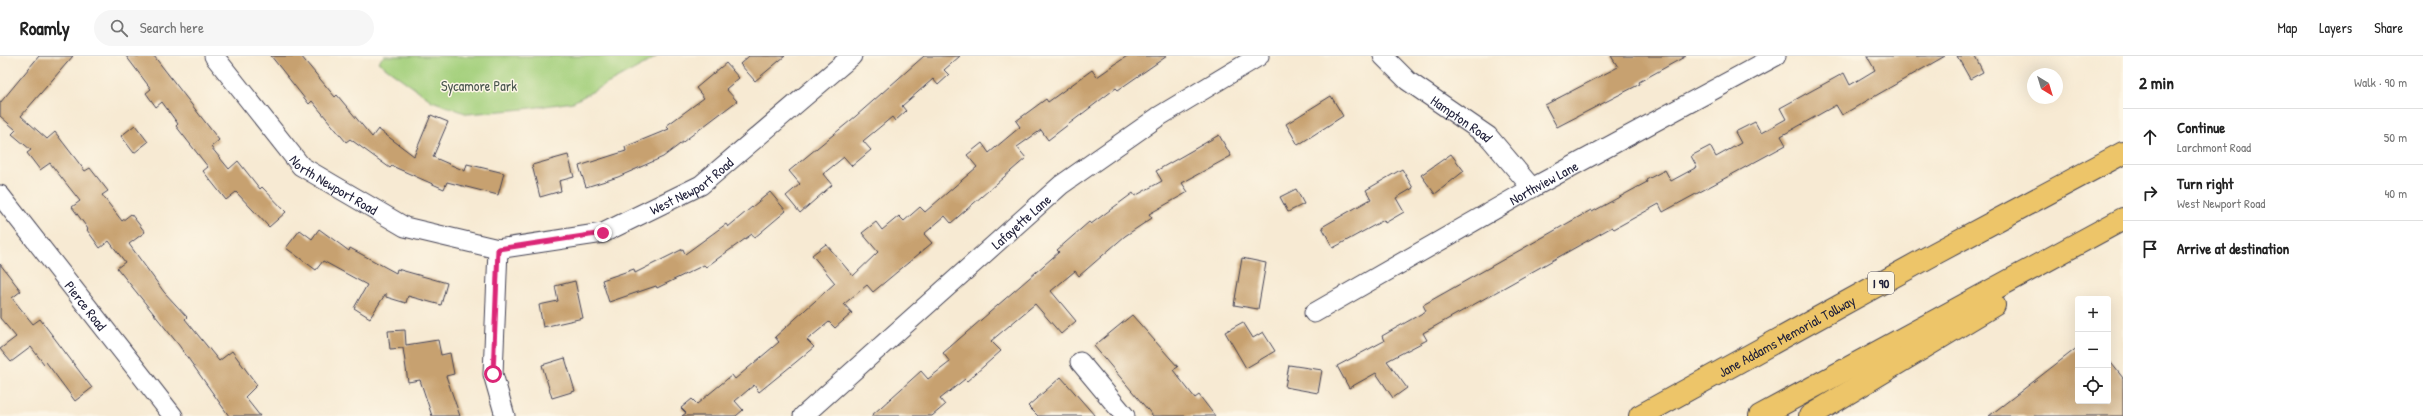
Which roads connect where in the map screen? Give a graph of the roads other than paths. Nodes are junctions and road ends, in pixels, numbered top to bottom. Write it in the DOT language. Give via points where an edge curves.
graph roads {
  1 [pos="214,56"];
  2 [pos="852,56"];
  3 [pos="1259,56"];
  4 [pos="1383,56"];
  5 [pos="1776,56"];
  6 [pos="2123,153"];
  7 [pos="1532,188"];
  8 [pos="0,194"];
  9 [pos="2123,219"];
  10 [pos="2123,223"];
  11 [pos="498,249"];
  12 [pos="1314,313"];
  13 [pos="1080,362"];
  14 [pos="173,416"];
  15 [pos="505,416"];
  16 [pos="803,416"];
  17 [pos="1125,416"];
  18 [pos="1640,416"];
  19 [pos="1760,416"];
  20 [pos="1810,416"];
  1 -- 11 [label="street, North Newport Road" via="300,166 405,227"];
  2 -- 11 [label="street, West Newport Road" via="701,185 603,233"];
  3 -- 16 [label="street, Lafayette Lane" via="1158,117 1061,185"];
  4 -- 7 [label="street, Hampton Road" via="1408,81 1488,136"];
  5 -- 7 [label="street, Northview Lane"];
  6 -- 18 [label="highway, Jane Addams Memorial Tollway / I 90"];
  7 -- 12 [label="street, Northview Lane"];
  8 -- 14 [label="street, Pierce Road"];
  9 -- 19 [label="highway"];
  10 -- 20 [label="highway" via="1980,314"];
  11 -- 15 [label="street" via="493,374"];
  13 -- 17 [label="street"];
}
